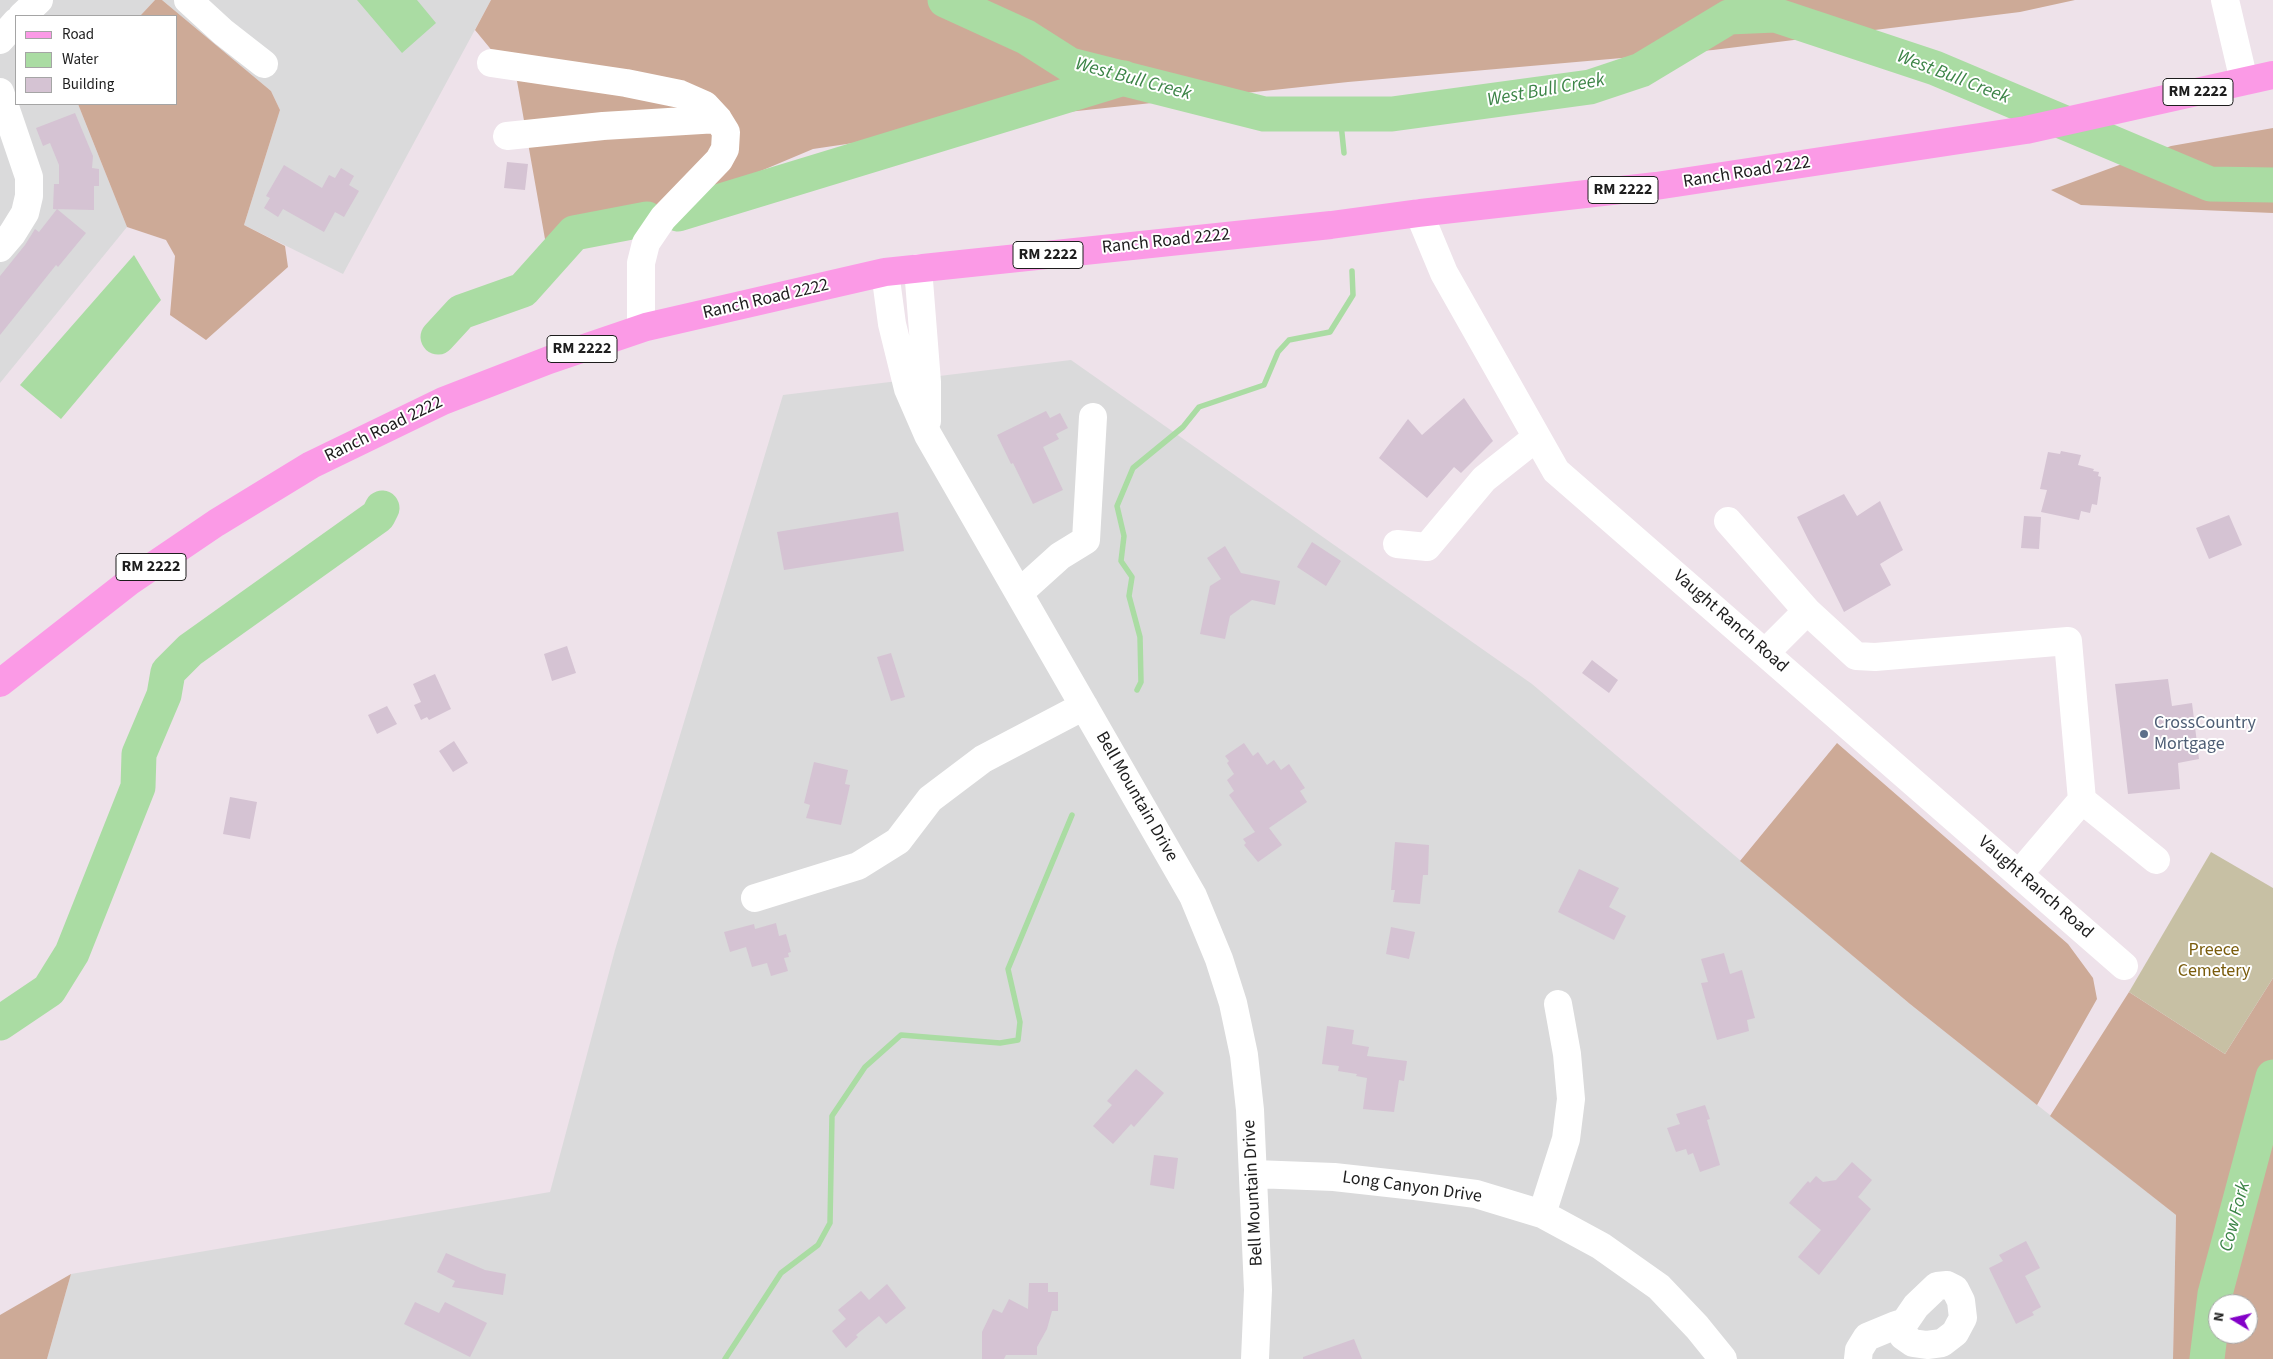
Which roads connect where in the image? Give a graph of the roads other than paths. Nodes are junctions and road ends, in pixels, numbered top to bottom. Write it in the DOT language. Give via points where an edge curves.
graph roads {
  1 [pos="39,0"];
  2 [pos="188,0"];
  3 [pos="2225,0"];
  4 [pos="23,15"];
  5 [pos="15,23"];
  6 [pos="0,40"];
  7 [pos="492,63"];
  8 [pos="264,64"];
  9 [pos="2273,75"];
  10 [pos="2244,81"];
  11 [pos="0,92"];
  12 [pos="718,118"];
  13 [pos="508,136"];
  14 [pos="1419,213"];
  15 [pos="0,248"];
  16 [pos="918,268"];
  17 [pos="885,272"];
  18 [pos="641,328"];
  19 [pos="1094,417"];
  20 [pos="928,435"];
  21 [pos="1537,438"];
  22 [pos="1728,521"];
  23 [pos="1397,544"];
  24 [pos="1018,593"];
  25 [pos="1807,611"];
  26 [pos="1765,653"];
  27 [pos="0,683"];
  28 [pos="1084,706"];
  29 [pos="2082,800"];
  30 [pos="2156,860"];
  31 [pos="2019,874"];
  32 [pos="756,898"];
  33 [pos="2124,966"];
  34 [pos="1558,1004"];
  35 [pos="1254,1174"];
  36 [pos="1542,1214"];
  37 [pos="1896,1325"];
  38 [pos="1255,1359"];
  39 [pos="1723,1359"];
  40 [pos="1858,1359"];
  1 -- 4 [label="street"];
  2 -- 8 [label="street" via="222,32"];
  3 -- 10 [label="street"];
  5 -- 6 [label="street"];
  7 -- 12 [label="street" via="680,94 705,105"];
  9 -- 10 [label="main road, Ranch Road 2222 / RM 2222"];
  10 -- 14 [label="main road, Ranch Road 2222 / RM 2222" via="2026,130 1656,186"];
  11 -- 15 [label="street" via="29,177 29,196 25,213"];
  12 -- 13 [label="street"];
  12 -- 18 [label="street" via="726,132 725,150 663,218 646,243 641,263"];
  14 -- 16 [label="main road, Ranch Road 2222 / RM 2222" via="1330,226"];
  14 -- 21 [label="street, Vaught Ranch Road" via="1444,273"];
  16 -- 17 [label="main road, Ranch Road 2222 / RM 2222"];
  16 -- 20 [label="street"];
  17 -- 18 [label="main road, Ranch Road 2222 / RM 2222"];
  17 -- 20 [label="street, Bell Mountain Drive" via="892,324 908,389"];
  18 -- 27 [label="main road, Ranch Road 2222 / RM 2222" via="443,401 311,465 216,523 129,582"];
  19 -- 24 [label="street" via="1086,540 1060,556"];
  20 -- 24 [label="street, Bell Mountain Drive"];
  21 -- 23 [label="street" via="1484,478 1427,547"];
  21 -- 26 [label="street, Vaught Ranch Road" via="1556,471"];
  22 -- 25 [label="street"];
  24 -- 28 [label="street, Bell Mountain Drive"];
  25 -- 26 [label="street"];
  25 -- 29 [label="street" via="1856,656 2068,641"];
  26 -- 31 [label="street, Vaught Ranch Road"];
  28 -- 32 [label="street" via="983,759 930,799 898,841 858,866"];
  28 -- 35 [label="street, Bell Mountain Drive" via="1193,896 1218,960 1233,1003 1244,1055"];
  29 -- 30 [label="street"];
  29 -- 31 [label="street"];
  31 -- 33 [label="street, Vaught Ranch Road"];
  34 -- 36 [label="street" via="1571,1099 1566,1138"];
  35 -- 36 [label="street, Long Canyon Drive" via="1334,1177 1476,1194"];
  35 -- 38 [label="street, Bell Mountain Drive" via="1258,1290"];
  36 -- 39 [label="street, Long Canyon Drive" via="1601,1246 1659,1287"];
  37 -- 40 [label="street" via="1867,1337"];
}
